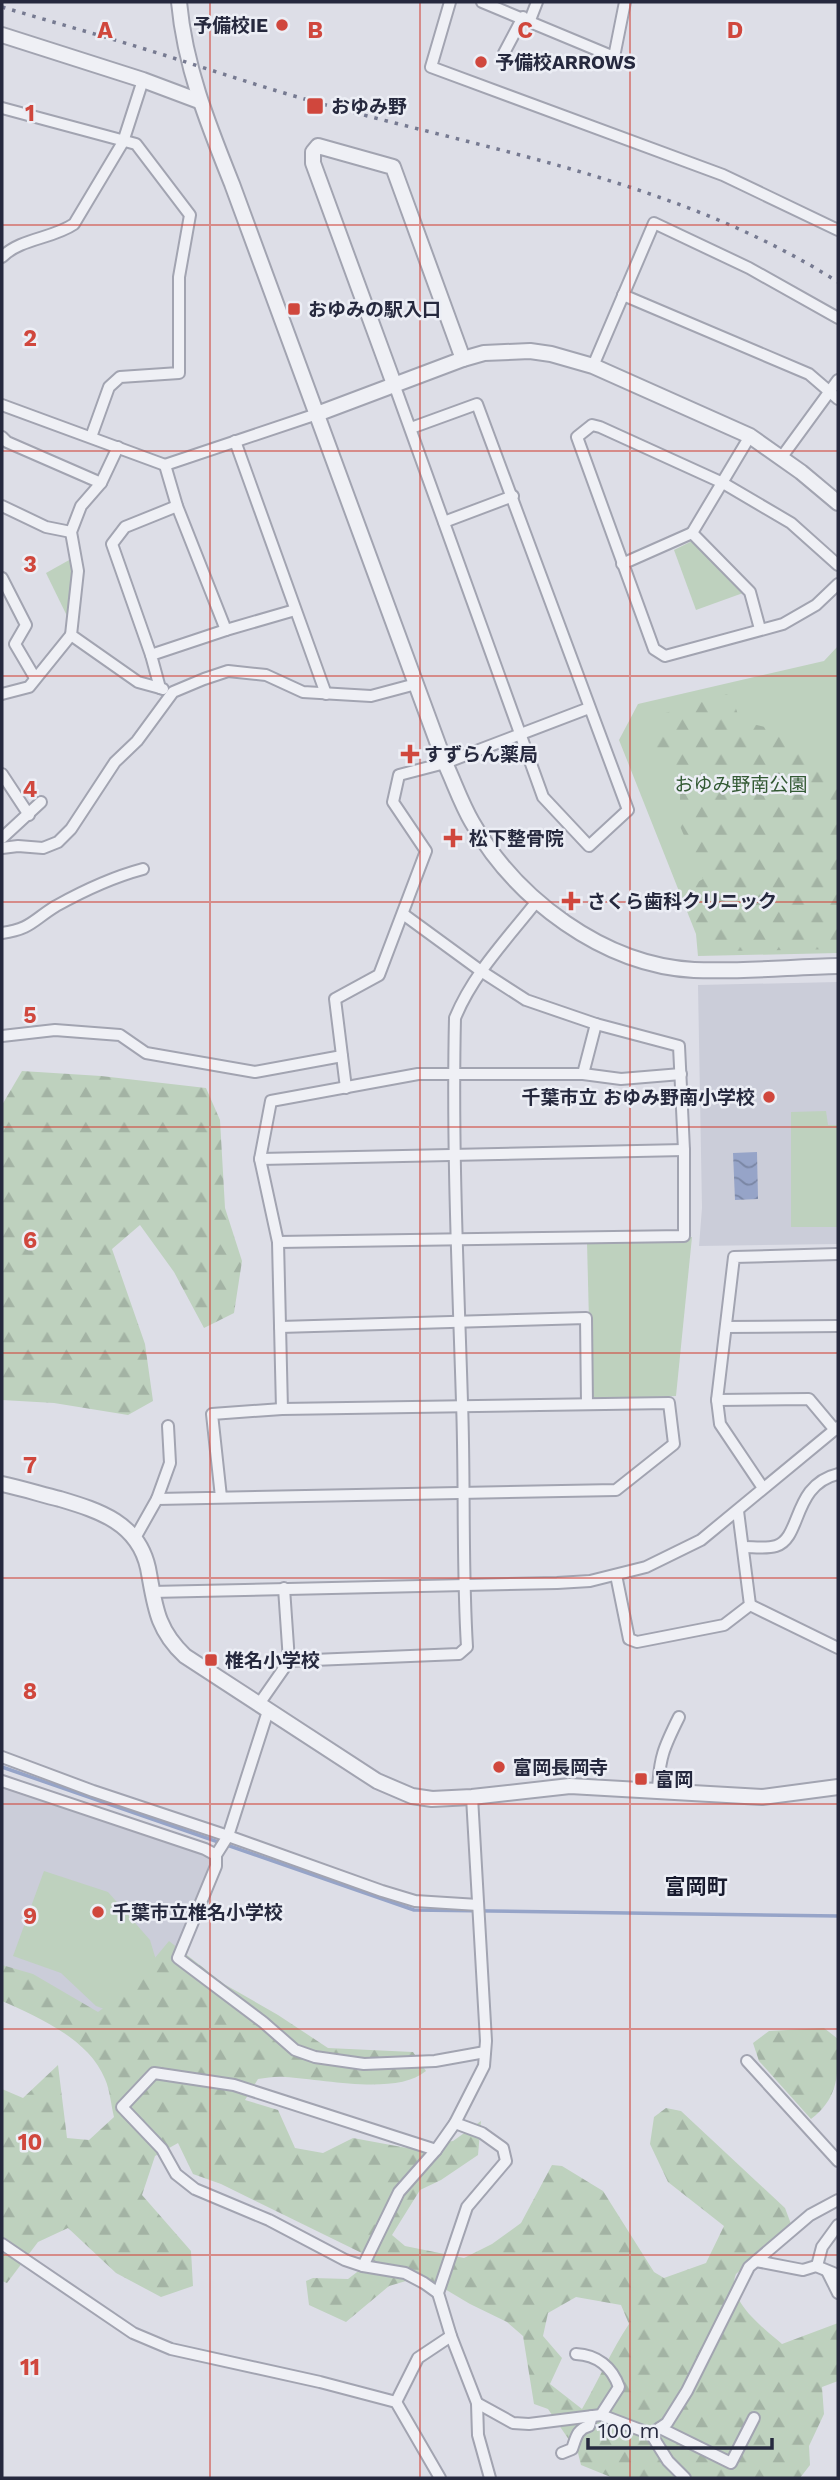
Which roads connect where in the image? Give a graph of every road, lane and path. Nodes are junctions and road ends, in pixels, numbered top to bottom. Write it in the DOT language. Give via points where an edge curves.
graph roads {
  1 [pos="179,2"];
  2 [pos="450,2"];
  3 [pos="482,2"];
  4 [pos="537,2"];
  5 [pos="625,2"];
  6 [pos="526,19"];
  7 [pos="2,35"];
  8 [pos="505,53"];
  9 [pos="143,80"];
  10 [pos="199,101"];
  11 [pos="2,108"];
  12 [pos="123,142"];
  13 [pos="838,230"];
  14 [pos="2,257"];
  15 [pos="623,295"];
  16 [pos="838,318"];
  17 [pos="463,359"];
  18 [pos="593,366"];
  19 [pos="838,380"];
  20 [pos="394,384"];
  21 [pos="834,395"];
  22 [pos="2,405"];
  23 [pos="317,414"];
  24 [pos="411,428"];
  25 [pos="750,436"];
  26 [pos="2,437"];
  27 [pos="91,437"];
  28 [pos="236,441"];
  29 [pos="118,447"];
  30 [pos="781,458"];
  31 [pos="165,465"];
  32 [pos="101,483"];
  33 [pos="723,483"];
  34 [pos="513,496"];
  35 [pos="838,503"];
  36 [pos="2,506"];
  37 [pos="177,506"];
  38 [pos="444,522"];
  39 [pos="71,532"];
  40 [pos="692,533"];
  41 [pos="622,564"];
  42 [pos="838,565"];
  43 [pos="2,578"];
  44 [pos="838,584"];
  45 [pos="295,610"];
  46 [pos="760,629"];
  47 [pos="226,630"];
  48 [pos="71,635"];
  49 [pos="151,655"];
  50 [pos="35,678"];
  51 [pos="416,684"];
  52 [pos="160,688"];
  53 [pos="173,692"];
  54 [pos="2,694"];
  55 [pos="326,694"];
  56 [pos="589,708"];
  57 [pos="521,734"];
  58 [pos="445,763"];
  59 [pos="2,774"];
  60 [pos="41,802"];
  61 [pos="29,815"];
  62 [pos="2,838"];
  63 [pos="2,848"];
  64 [pos="143,869"];
  65 [pos="537,901"];
  66 [pos="402,914"];
  67 [pos="2,933"];
  68 [pos="838,967"];
  69 [pos="481,971"];
  70 [pos="596,1024"];
  71 [pos="2,1036"];
  72 [pos="342,1056"];
  73 [pos="453,1074"];
  74 [pos="583,1074"];
  75 [pos="681,1074"];
  76 [pos="346,1088"];
  77 [pos="684,1150"];
  78 [pos="455,1155"];
  79 [pos="260,1159"];
  80 [pos="456,1240"];
  81 [pos="278,1242"];
  82 [pos="838,1254"];
  83 [pos="460,1322"];
  84 [pos="838,1325"];
  85 [pos="280,1326"];
  86 [pos="726,1326"];
  87 [pos="717,1400"];
  88 [pos="587,1404"];
  89 [pos="462,1405"];
  90 [pos="282,1409"];
  91 [pos="168,1426"];
  92 [pos="837,1429"];
  93 [pos="838,1474"];
  94 [pos="2,1484"];
  95 [pos="763,1488"];
  96 [pos="464,1492"];
  97 [pos="221,1497"];
  98 [pos="157,1499"];
  99 [pos="738,1511"];
  100 [pos="135,1538"];
  101 [pos="743,1547"];
  102 [pos="616,1575"];
  103 [pos="463,1585"];
  104 [pos="284,1588"];
  105 [pos="151,1592"];
  106 [pos="750,1605"];
  107 [pos="838,1648"];
  108 [pos="289,1661"];
  109 [pos="263,1708"];
  110 [pos="679,1717"];
  111 [pos="2,1757"];
  112 [pos="2,1781"];
  113 [pos="838,1787"];
  114 [pos="658,1792"];
  115 [pos="472,1797"];
  116 [pos="228,1836"];
  117 [pos="216,1856"];
  118 [pos="478,1905"];
  119 [pos="485,2052"];
  120 [pos="747,2061"];
  121 [pos="455,2123"];
  122 [pos="436,2150"];
  123 [pos="838,2161"];
  124 [pos="838,2200"];
  125 [pos="838,2224"];
  126 [pos="2,2244"];
  127 [pos="756,2262"];
  128 [pos="363,2266"];
  129 [pos="827,2271"];
  130 [pos="438,2293"];
  131 [pos="838,2293"];
  132 [pos="452,2336"];
  133 [pos="576,2354"];
  134 [pos="396,2402"];
  135 [pos="477,2403"];
  136 [pos="596,2415"];
  137 [pos="754,2418"];
  138 [pos="656,2431"];
  139 [pos="562,2453"];
  140 [pos="440,2478"];
  141 [pos="490,2478"];
  142 [pos="685,2478"];
  1 -- 10 [label="street"];
  2 -- 13 [label="street" via="431,66 723,174"];
  3 -- 6 [label="street"];
  4 -- 6 [label="street"];
  5 -- 6 [label="street" via="614,57"];
  6 -- 8 [label="street"];
  7 -- 9 [label="street"];
  9 -- 10 [label="street"];
  9 -- 12 [label="street"];
  10 -- 23 [label="street"];
  11 -- 12 [label="street"];
  12 -- 14 [label="street" via="74,224 10,248"];
  12 -- 27 [label="street" via="136,144 190,215 179,277 179,373 120,377 109,387"];
  15 -- 16 [label="street" via="654,223 749,268"];
  15 -- 18 [label="street"];
  15 -- 21 [label="street" via="809,374"];
  17 -- 18 [label="street" via="530,351"];
  17 -- 20 [label="street"];
  17 -- 20 [label="street" via="393,167 318,146 313,163"];
  18 -- 25 [label="street"];
  19 -- 21 [label="street"];
  20 -- 23 [label="street"];
  20 -- 24 [label="street"];
  21 -- 30 [label="street"];
  22 -- 27 [label="street"];
  23 -- 28 [label="street"];
  23 -- 51 [label="street"];
  24 -- 34 [label="street" via="477,404"];
  24 -- 38 [label="street"];
  25 -- 30 [label="street"];
  25 -- 33 [label="street"];
  26 -- 32 [label="street"];
  27 -- 29 [label="street"];
  28 -- 31 [label="street"];
  28 -- 45 [label="street"];
  29 -- 31 [label="street"];
  29 -- 32 [label="street"];
  30 -- 35 [label="street"];
  31 -- 37 [label="street"];
  32 -- 39 [label="street" via="81,506"];
  33 -- 40 [label="street"];
  33 -- 41 [label="street" via="600,427 592,425 577,437"];
  33 -- 42 [label="street" via="791,523"];
  34 -- 38 [label="street"];
  34 -- 56 [label="street"];
  36 -- 39 [label="street" via="46,527"];
  37 -- 47 [label="street"];
  37 -- 49 [label="street" via="125,527 112,544"];
  38 -- 57 [label="street"];
  39 -- 48 [label="street" via="78,571"];
  40 -- 41 [label="street"];
  40 -- 46 [label="street" via="750,592"];
  41 -- 46 [label="street" via="654,649 665,656"];
  43 -- 50 [label="street" via="26,625 15,644"];
  44 -- 46 [label="street" via="800,615"];
  45 -- 47 [label="street"];
  45 -- 55 [label="street"];
  47 -- 49 [label="street"];
  48 -- 50 [label="street"];
  48 -- 52 [label="street" via="138,682"];
  49 -- 52 [label="street"];
  50 -- 54 [label="street" via="29,687"];
  51 -- 55 [label="street" via="371,696"];
  51 -- 58 [label="street"];
  52 -- 53 [label="street"];
  53 -- 55 [label="street" via="228,671 266,675 303,692"];
  53 -- 63 [label="street" via="137,741 114,762 71,830 58,842 43,848"];
  56 -- 57 [label="street"];
  56 -- 57 [label="street" via="628,810 589,846 543,797"];
  57 -- 58 [label="street"];
  58 -- 65 [label="street" via="472,822"];
  58 -- 66 [label="street" via="399,775 393,803 425,851"];
  59 -- 61 [label="street"];
  60 -- 61 [label="street"];
  61 -- 62 [label="street"];
  64 -- 67 [label="street" via="117,876 55,907 29,926"];
  65 -- 68 [label="street" via="577,930 625,954 665,966 694,970"];
  65 -- 69 [label="street"];
  66 -- 69 [label="street"];
  66 -- 72 [label="street" via="379,975 335,999"];
  69 -- 70 [label="street" via="526,1000"];
  69 -- 73 [label="street" via="455,1018"];
  70 -- 74 [label="street"];
  70 -- 75 [label="street" via="679,1046"];
  71 -- 72 [label="street" via="55,1030 120,1035 146,1053 255,1072"];
  72 -- 76 [label="street"];
  73 -- 74 [label="street"];
  73 -- 76 [label="street" via="418,1074"];
  73 -- 78 [label="street"];
  74 -- 75 [label="street" via="621,1079"];
  75 -- 77 [label="street"];
  76 -- 79 [label="street" via="271,1101"];
  77 -- 78 [label="street"];
  77 -- 80 [label="street" via="684,1236"];
  78 -- 79 [label="street"];
  78 -- 80 [label="street"];
  79 -- 81 [label="street"];
  80 -- 81 [label="street"];
  80 -- 83 [label="street"];
  81 -- 85 [label="street"];
  82 -- 86 [label="street" via="734,1257"];
  83 -- 85 [label="street"];
  83 -- 88 [label="street" via="586,1318"];
  83 -- 89 [label="street"];
  84 -- 86 [label="street"];
  85 -- 90 [label="street"];
  86 -- 87 [label="street"];
  87 -- 92 [label="street" via="808,1399"];
  87 -- 95 [label="street" via="720,1424"];
  88 -- 89 [label="street"];
  88 -- 96 [label="street" via="668,1403 674,1444 616,1490"];
  89 -- 90 [label="street"];
  89 -- 96 [label="street"];
  90 -- 97 [label="street" via="212,1414"];
  91 -- 98 [label="street" via="170,1463"];
  92 -- 95 [label="street"];
  93 -- 101 [label="street" via="814,1486 803,1500 787,1540"];
  94 -- 100 [label="street" via="96,1510"];
  95 -- 99 [label="street"];
  96 -- 97 [label="street"];
  96 -- 103 [label="street"];
  97 -- 98 [label="street"];
  98 -- 100 [label="street"];
  99 -- 101 [label="street"];
  99 -- 102 [label="street" via="671,1556"];
  100 -- 105 [label="street" via="144,1554"];
  101 -- 106 [label="street"];
  102 -- 103 [label="street" via="590,1581"];
  102 -- 106 [label="street" via="629,1639 637,1643 724,1625"];
  103 -- 104 [label="street"];
  103 -- 108 [label="street" via="467,1647 459,1654"];
  104 -- 105 [label="street"];
  104 -- 108 [label="street"];
  105 -- 109 [label="street" via="173,1645"];
  106 -- 107 [label="street"];
  108 -- 109 [label="street"];
  109 -- 115 [label="street" via="395,1790 432,1799"];
  109 -- 116 [label="street"];
  110 -- 114 [label="street" via="663,1748"];
  111 -- 116 [label="street"];
  112 -- 117 [label="street"];
  113 -- 114 [label="street" via="762,1797"];
  114 -- 115 [label="street" via="570,1786"];
  115 -- 118 [label="street"];
  116 -- 117 [label="street"];
  116 -- 118 [label="street" via="415,1901"];
  117 -- 119 [label="street" via="178,1958 295,2050 364,2064 435,2061"];
  118 -- 119 [label="street"];
  119 -- 121 [label="street" via="484,2066"];
  120 -- 123 [label="street"];
  121 -- 122 [label="street"];
  121 -- 130 [label="street" via="482,2133 503,2148 506,2161 467,2207"];
  122 -- 128 [label="street" via="400,2192"];
  122 -- 128 [label="street" via="234,2085 153,2073 122,2107 162,2149 176,2174 195,2189"];
  124 -- 127 [label="street" via="810,2215"];
  125 -- 129 [label="street" via="822,2246"];
  126 -- 134 [label="street" via="133,2333 171,2349"];
  127 -- 129 [label="street"];
  127 -- 138 [label="street" via="736,2290 687,2391 667,2423"];
  128 -- 130 [label="street" via="405,2273"];
  129 -- 131 [label="street"];
  130 -- 132 [label="street"];
  132 -- 134 [label="street" via="418,2358"];
  132 -- 135 [label="street"];
  133 -- 136 [label="street" via="589,2354 607,2365 619,2386"];
  134 -- 140 [label="street"];
  135 -- 136 [label="street" via="513,2423"];
  135 -- 141 [label="street" via="478,2435"];
  136 -- 138 [label="street"];
  136 -- 139 [label="street" via="578,2433 572,2449"];
  137 -- 138 [label="street" via="731,2463"];
  138 -- 142 [label="street" via="668,2461"];
}
